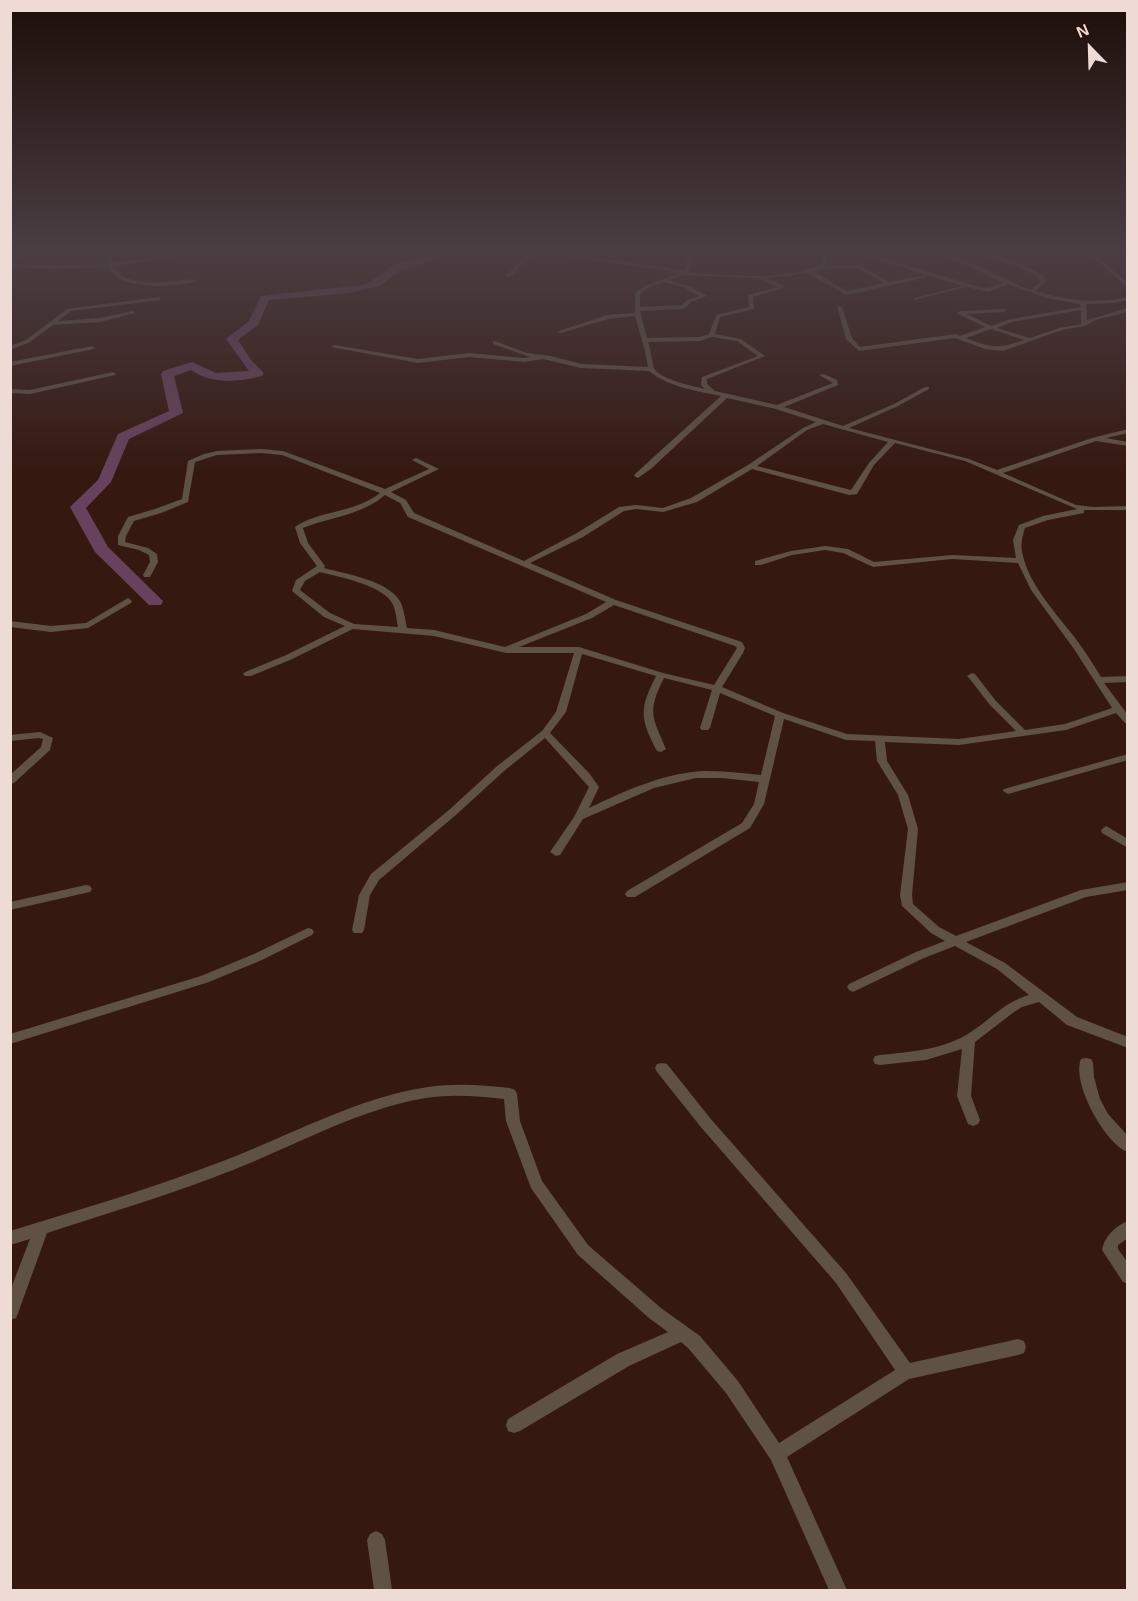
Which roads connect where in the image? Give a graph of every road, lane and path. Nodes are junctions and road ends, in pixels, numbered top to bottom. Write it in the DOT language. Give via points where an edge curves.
graph roads {
  1 [pos="48,326"];
  2 [pos="579,326"];
  3 [pos="641,326"];
  4 [pos="715,326"];
  5 [pos="845,326"];
  6 [pos="986,326"];
  7 [pos="994,326"];
  8 [pos="1076,326"];
  9 [pos="989,327"];
  10 [pos="559,332"];
  11 [pos="712,335"];
  12 [pos="962,337"];
  13 [pos="644,340"];
  14 [pos="1031,340"];
  15 [pos="28,341"];
  16 [pos="495,343"];
  17 [pos="334,347"];
  18 [pos="10,348"];
  19 [pos="92,348"];
  20 [pos="544,357"];
  21 [pos="31,360"];
  22 [pos="10,364"];
  23 [pos="651,369"];
  24 [pos="113,374"];
  25 [pos="822,375"];
  26 [pos="927,388"];
  27 [pos="10,391"];
  28 [pos="715,393"];
  29 [pos="726,395"];
  30 [pos="778,407"];
  31 [pos="823,421"];
  32 [pos="843,428"];
  33 [pos="1128,431"];
  34 [pos="1094,439"];
  35 [pos="893,441"];
  36 [pos="1128,444"];
  37 [pos="416,460"];
  38 [pos="751,467"];
  39 [pos="999,472"];
  40 [pos="638,476"];
  41 [pos="385,492"];
  42 [pos="1124,508"];
  43 [pos="1094,510"];
  44 [pos="1128,514"];
  45 [pos="1021,561"];
  46 [pos="525,563"];
  47 [pos="758,563"];
  48 [pos="319,569"];
  49 [pos="147,575"];
  50 [pos="128,601"];
  51 [pos="613,602"];
  52 [pos="10,624"];
  53 [pos="352,626"];
  54 [pos="403,630"];
  55 [pos="506,650"];
  56 [pos="579,650"];
  57 [pos="249,674"];
  58 [pos="661,675"];
  59 [pos="972,676"];
  60 [pos="1128,679"];
  61 [pos="1098,680"];
  62 [pos="717,688"];
  63 [pos="1117,710"];
  64 [pos="780,715"];
  65 [pos="1128,721"];
  66 [pos="705,728"];
  67 [pos="545,733"];
  68 [pos="1023,733"];
  69 [pos="10,738"];
  70 [pos="880,740"];
  71 [pos="661,749"];
  72 [pos="1128,757"];
  73 [pos="765,779"];
  74 [pos="10,781"];
  75 [pos="1008,791"];
  76 [pos="579,816"];
  77 [pos="1106,830"];
  78 [pos="1128,844"];
  79 [pos="556,852"];
  80 [pos="1128,886"];
  81 [pos="86,889"];
  82 [pos="631,894"];
  83 [pos="10,906"];
  84 [pos="358,930"];
  85 [pos="308,932"];
  86 [pos="960,942"];
  87 [pos="853,987"];
  88 [pos="1040,998"];
  89 [pos="10,1038"];
  90 [pos="969,1040"];
  91 [pos="1128,1043"];
  92 [pos="880,1060"];
  93 [pos="1086,1063"];
  94 [pos="662,1068"];
  95 [pos="973,1120"];
  96 [pos="1128,1146"];
  97 [pos="41,1228"];
  98 [pos="1128,1228"];
  99 [pos="10,1238"];
  100 [pos="1128,1277"];
  101 [pos="10,1313"];
  102 [pos="682,1334"];
  103 [pos="1018,1347"];
  104 [pos="906,1372"];
  105 [pos="514,1425"];
  106 [pos="777,1454"];
  107 [pos="376,1540"];
  108 [pos="383,1590"];
  109 [pos="838,1590"];
  1 -- 15 [label="street"];
  2 -- 10 [label="street"];
  3 -- 13 [label="street"];
  4 -- 11 [label="street"];
  5 -- 12 [label="street" via="849,339 859,349"];
  6 -- 9 [label="street"];
  7 -- 9 [label="street"];
  8 -- 14 [label="street"];
  9 -- 12 [label="street"];
  9 -- 14 [label="street"];
  11 -- 13 [label="street" via="700,339"];
  11 -- 28 [label="street" via="739,340 762,356 704,378 704,385"];
  12 -- 14 [label="street" via="994,350 1013,348"];
  13 -- 23 [label="street" via="650,350"];
  15 -- 18 [label="street"];
  15 -- 21 [label="street" via="26,351"];
  16 -- 20 [label="street" via="510,351"];
  17 -- 20 [label="street" via="418,362 469,355 524,360"];
  19 -- 21 [label="street"];
  20 -- 23 [label="street" via="591,367"];
  21 -- 22 [label="street"];
  23 -- 28 [label="street" via="659,376"];
  24 -- 27 [label="street" via="30,392"];
  25 -- 30 [label="street" via="836,384"];
  26 -- 32 [label="street"];
  28 -- 29 [label="street"];
  29 -- 30 [label="street"];
  29 -- 40 [label="street"];
  30 -- 31 [label="street"];
  31 -- 32 [label="street"];
  31 -- 38 [label="street"];
  32 -- 35 [label="street"];
  33 -- 34 [label="street"];
  34 -- 36 [label="street"];
  34 -- 39 [label="street"];
  35 -- 38 [label="street" via="871,464 854,492 849,493"];
  35 -- 39 [label="street"];
  37 -- 41 [label="street" via="435,470"];
  38 -- 46 [label="street" via="681,505 657,511 622,509"];
  39 -- 43 [label="street" via="1064,504"];
  41 -- 46 [label="street" via="403,502 411,515"];
  41 -- 48 [label="street" via="358,508 299,527 304,543 321,566"];
  41 -- 49 [label="street" via="283,453 250,451 199,457 190,465 185,500 130,519 122,536 124,545 146,548 153,554 154,562"];
  42 -- 43 [label="street"];
  42 -- 44 [label="street"];
  43 -- 45 [label="street" via="1046,518 1022,527 1017,539"];
  45 -- 47 [label="street" via="952,557 873,565 845,551 825,548"];
  45 -- 61 [label="street" via="1036,594"];
  46 -- 51 [label="street"];
  48 -- 53 [label="street" via="299,580 296,591 327,615"];
  48 -- 54 [label="street" via="386,592 396,600"];
  50 -- 52 [label="street" via="88,626 51,629"];
  51 -- 55 [label="street"];
  51 -- 62 [label="street" via="739,644 739,653"];
  53 -- 54 [label="street"];
  53 -- 57 [label="street"];
  54 -- 55 [label="street"];
  55 -- 56 [label="street"];
  56 -- 58 [label="street"];
  56 -- 67 [label="street" via="561,712"];
  58 -- 62 [label="street"];
  58 -- 71 [label="street" via="646,707"];
  59 -- 68 [label="street"];
  60 -- 61 [label="street"];
  61 -- 63 [label="street"];
  62 -- 64 [label="street"];
  62 -- 66 [label="street"];
  63 -- 65 [label="street"];
  63 -- 68 [label="street" via="1066,727"];
  64 -- 70 [label="street" via="835,734"];
  64 -- 73 [label="street"];
  67 -- 76 [label="street" via="594,787"];
  67 -- 84 [label="street" via="375,877 362,897"];
  68 -- 70 [label="street" via="959,741"];
  69 -- 74 [label="street" via="48,738 46,748"];
  70 -- 86 [label="street" via="879,753 903,795 913,829 908,906 935,930"];
  72 -- 75 [label="street"];
  73 -- 76 [label="street" via="711,775 679,778"];
  73 -- 82 [label="street" via="759,804 746,825"];
  76 -- 79 [label="street"];
  77 -- 78 [label="street"];
  80 -- 86 [label="street" via="1060,901"];
  81 -- 83 [label="street"];
  85 -- 89 [label="street" via="205,979"];
  86 -- 87 [label="street"];
  86 -- 88 [label="street" via="1001,966"];
  88 -- 90 [label="street" via="1006,1008"];
  88 -- 91 [label="street" via="1072,1021"];
  90 -- 92 [label="street" via="938,1051"];
  90 -- 95 [label="street" via="964,1096"];
  93 -- 96 [label="street" via="1093,1103"];
  94 -- 104 [label="street" via="693,1110 840,1276"];
  97 -- 99 [label="street"];
  97 -- 101 [label="street"];
  97 -- 102 [label="street" via="132,1201 374,1107 417,1095 454,1091 477,1089 510,1094 513,1121 536,1184 570,1233 583,1250"];
  98 -- 100 [label="street" via="1111,1242 1110,1250"];
  102 -- 105 [label="street" via="623,1360"];
  102 -- 106 [label="street" via="694,1342 732,1387"];
  103 -- 104 [label="street"];
  104 -- 106 [label="street"];
  106 -- 109 [label="street"];
  107 -- 108 [label="street"];
}
